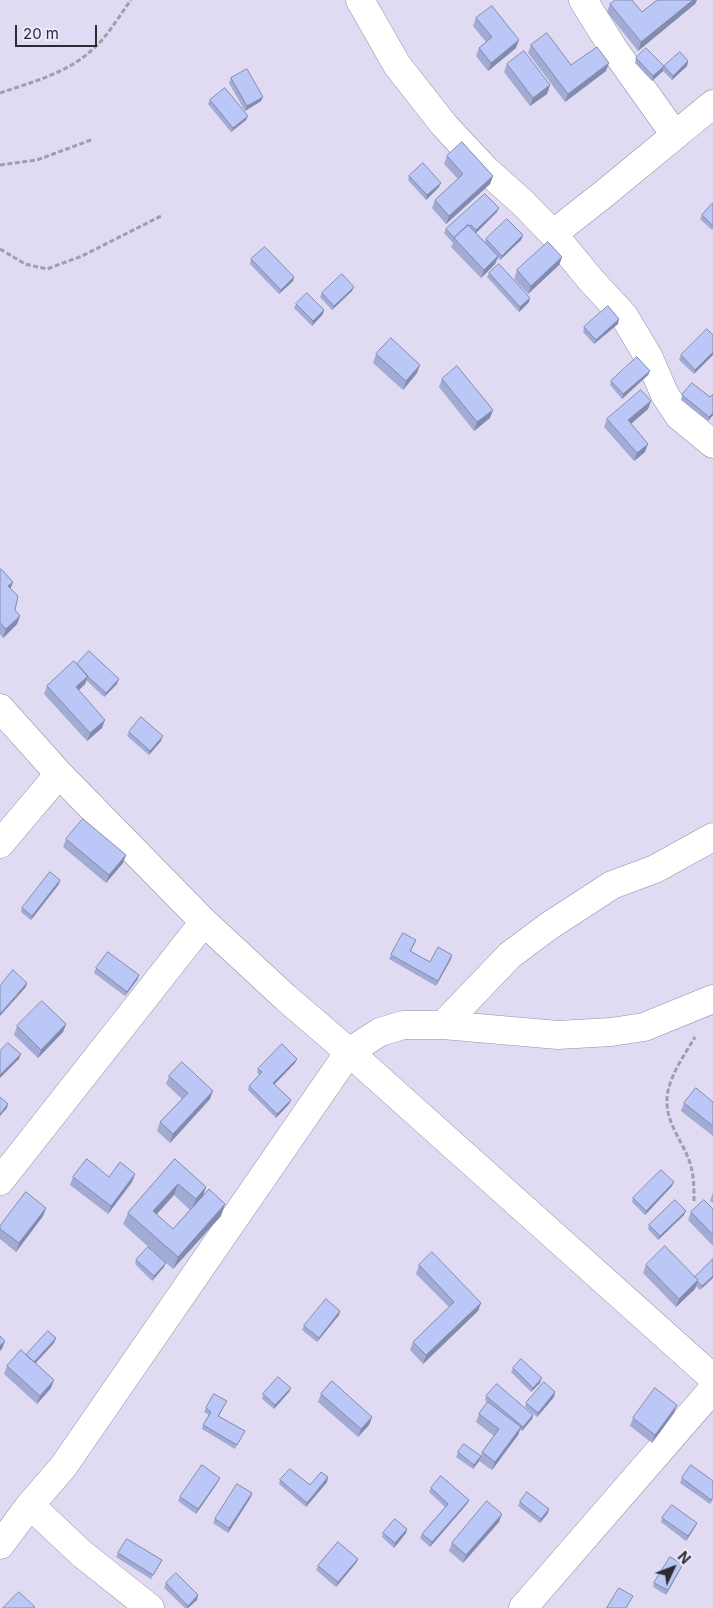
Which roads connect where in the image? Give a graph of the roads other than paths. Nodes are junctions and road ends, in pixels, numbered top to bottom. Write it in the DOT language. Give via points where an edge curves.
graph roads {
  1 [pos="360,0"];
  2 [pos="583,0"];
  3 [pos="713,104"];
  4 [pos="675,135"];
  5 [pos="553,234"];
  6 [pos="713,444"];
  7 [pos="0,708"];
  8 [pos="59,774"];
  9 [pos="713,837"];
  10 [pos="0,844"];
  11 [pos="204,922"];
  12 [pos="713,999"];
  13 [pos="443,1025"];
  14 [pos="350,1052"];
  15 [pos="0,1181"];
  16 [pos="713,1378"];
  17 [pos="713,1389"];
  18 [pos="30,1506"];
  19 [pos="0,1545"];
  20 [pos="150,1608"];
  21 [pos="523,1608"];
  1 -- 5 [label="street" via="397,65 444,125"];
  2 -- 4 [label="street"];
  3 -- 4 [label="street"];
  4 -- 5 [label="street"];
  5 -- 6 [label="street" via="624,316 649,358 665,396 679,416"];
  7 -- 8 [label="street"];
  8 -- 10 [label="street"];
  8 -- 11 [label="street"];
  9 -- 13 [label="street" via="655,869 612,885 549,926 510,955"];
  11 -- 14 [label="street"];
  11 -- 15 [label="street"];
  12 -- 13 [label="street" via="644,1027 611,1032 558,1035"];
  13 -- 14 [label="street" via="403,1025 380,1032"];
  14 -- 16 [label="street"];
  14 -- 18 [label="street" via="63,1467"];
  17 -- 21 [label="street"];
  18 -- 19 [label="street"];
  18 -- 20 [label="street" via="81,1553"];
}
